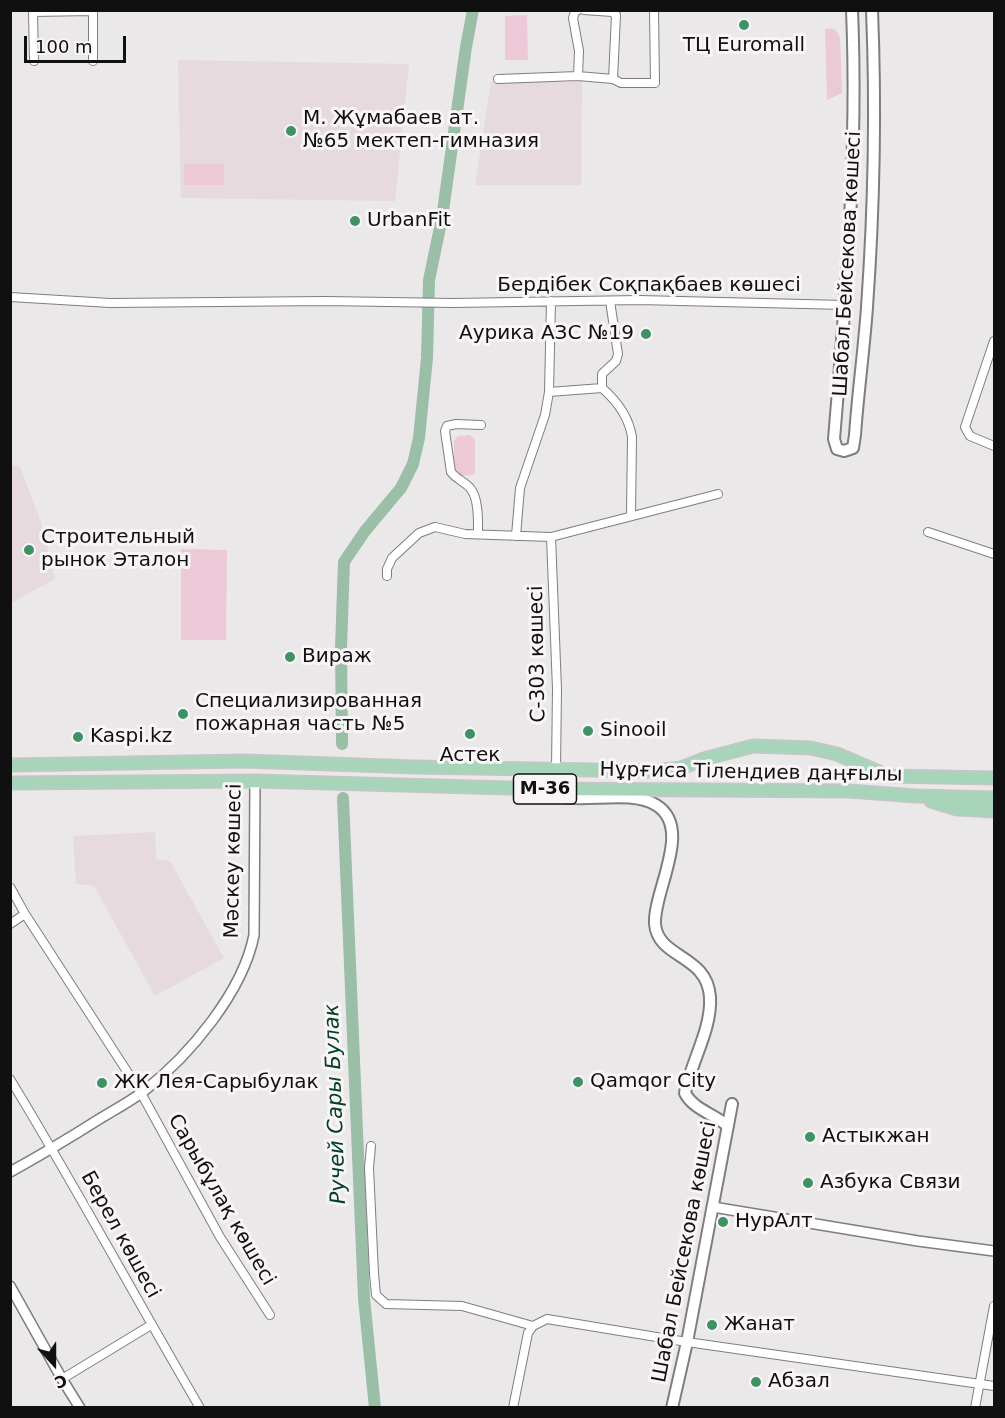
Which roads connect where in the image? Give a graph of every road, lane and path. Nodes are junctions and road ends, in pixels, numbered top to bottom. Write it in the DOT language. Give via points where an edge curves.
graph roads {
  1 [pos="578,10"];
  2 [pos="584,10"];
  3 [pos="654,10"];
  4 [pos="852,10"];
  5 [pos="872,10"];
  6 [pos="34,61"];
  7 [pos="93,61"];
  8 [pos="578,76"];
  9 [pos="498,79"];
  10 [pos="613,79"];
  11 [pos="10,297"];
  12 [pos="551,301"];
  13 [pos="610,301"];
  14 [pos="845,305"];
  15 [pos="994,340"];
  16 [pos="602,388"];
  17 [pos="549,392"];
  18 [pos="481,425"];
  19 [pos="994,446"];
  20 [pos="718,494"];
  21 [pos="631,515"];
  22 [pos="928,532"];
  23 [pos="478,534"];
  24 [pos="516,536"];
  25 [pos="552,537"];
  26 [pos="994,554"];
  27 [pos="387,576"];
  28 [pos="255,762"];
  29 [pos="10,765"];
  30 [pos="415,767"];
  31 [pos="556,769"];
  32 [pos="888,776"];
  33 [pos="994,778"];
  34 [pos="255,781"];
  35 [pos="10,783"];
  36 [pos="414,786"];
  37 [pos="546,789"];
  38 [pos="887,794"];
  39 [pos="916,796"];
  40 [pos="994,798"];
  41 [pos="994,811"];
  42 [pos="10,887"];
  43 [pos="25,914"];
  44 [pos="10,924"];
  45 [pos="10,1079"];
  46 [pos="141,1093"];
  47 [pos="732,1104"];
  48 [pos="728,1126"];
  49 [pos="370,1146"];
  50 [pos="53,1148"];
  51 [pos="10,1172"];
  52 [pos="713,1207"];
  53 [pos="994,1251"];
  54 [pos="11,1288"];
  55 [pos="994,1306"];
  56 [pos="270,1315"];
  57 [pos="536,1324"];
  58 [pos="152,1325"];
  59 [pos="687,1342"];
  60 [pos="62,1378"];
  61 [pos="979,1384"];
  62 [pos="994,1386"];
  63 [pos="80,1407"];
  64 [pos="200,1407"];
  65 [pos="513,1407"];
  66 [pos="672,1407"];
  67 [pos="975,1407"];
  1 -- 8 [label="street" via="573,18 579,51"];
  2 -- 10 [label="street" via="616,15"];
  3 -- 10 [label="street" via="656,83 621,83"];
  4 -- 14 [label="main road, Шабал Бейсекова көшесі" via="853,138"];
  5 -- 14 [label="main road, Шабал Бейсекова көшесі" via="873,215 867,309 853,448 840,451 834,439"];
  6 -- 7 [label="street" via="33,12 93,11"];
  8 -- 9 [label="street"];
  8 -- 10 [label="street"];
  11 -- 12 [label="street, Бердібек Соқпақбаев көшесі" via="110,303"];
  12 -- 13 [label="street, Бердібек Соқпақбаев көшесі"];
  12 -- 17 [label="street"];
  13 -- 14 [label="street, Бердібек Соқпақбаев көшесі"];
  13 -- 16 [label="street" via="618,354 602,374"];
  15 -- 19 [label="street" via="965,427 970,436"];
  16 -- 17 [label="street"];
  16 -- 21 [label="street" via="630,426"];
  17 -- 24 [label="street" via="518,496"];
  18 -- 23 [label="street" via="456,424 447,426 445,431 452,472 474,495"];
  20 -- 21 [label="street"];
  21 -- 25 [label="street"];
  22 -- 26 [label="street"];
  23 -- 24 [label="street"];
  23 -- 27 [label="street" via="435,527 419,533 392,558"];
  24 -- 25 [label="street"];
  25 -- 31 [label="street, С-303 көшесі"];
  28 -- 29 [label="main road, M-36"];
  28 -- 30 [label="main road, Нұрғиса Тілендиев даңғылы / M-36"];
  28 -- 34 [label="main road, Мәскеу көшесі"];
  30 -- 31 [label="main road, Нұрғиса Тілендиев даңғылы / M-36"];
  30 -- 36 [label="main road"];
  31 -- 32 [label="main road, Нұрғиса Тілендиев даңғылы / M-36" via="656,771 681,768 753,746 811,747"];
  32 -- 33 [label="main road, Нұрғиса Тілендиев даңғылы / M-36"];
  32 -- 38 [label="main road"];
  34 -- 35 [label="main road, M-36"];
  34 -- 36 [label="main road, Нұрғиса Тілендиев даңғылы / M-36"];
  34 -- 46 [label="street, Мәскеу көшесі" via="251,949 238,982 218,1012 181,1057"];
  36 -- 37 [label="main road, Нұрғиса Тілендиев даңғылы / M-36"];
  37 -- 38 [label="main road, Нұрғиса Тілендиев даңғылы / M-36" via="792,789"];
  37 -- 48 [label="main road" via="559,797 636,799 655,804 671,821 672,842 655,925 669,950 685,957 705,977 710,1000 684,1093 695,1107"];
  38 -- 39 [label="main road, Нұрғиса Тілендиев даңғылы / M-36"];
  39 -- 40 [label="main road, Нұрғиса Тілендиев даңғылы / M-36"];
  39 -- 41 [label="main road" via="957,809"];
  42 -- 43 [label="street, Сарыбұлақ көшесі"];
  43 -- 44 [label="street"];
  43 -- 46 [label="street, Сарыбұлақ көшесі"];
  45 -- 50 [label="street, Берел көшесі"];
  46 -- 50 [label="street, Мәскеу көшесі"];
  46 -- 56 [label="street, Сарыбұлақ көшесі" via="219,1237"];
  47 -- 48 [label="main road, Шабал Бейсекова көшесі"];
  48 -- 52 [label="main road, Шабал Бейсекова көшесі"];
  49 -- 57 [label="street" via="374,1274 380,1300 386,1304 462,1306"];
  50 -- 51 [label="street, Мәскеу көшесі"];
  50 -- 58 [label="street, Берел көшесі"];
  52 -- 53 [label="street"];
  52 -- 59 [label="main road, Шабал Бейсекова көшесі"];
  54 -- 60 [label="street"];
  55 -- 61 [label="street"];
  57 -- 59 [label="street" via="547,1319"];
  57 -- 65 [label="street" via="528,1333"];
  58 -- 60 [label="street"];
  58 -- 64 [label="street, Берел көшесі"];
  59 -- 61 [label="street"];
  59 -- 66 [label="main road, Шабал Бейсекова көшесі"];
  60 -- 63 [label="street"];
  61 -- 62 [label="street"];
  61 -- 67 [label="street"];
}
